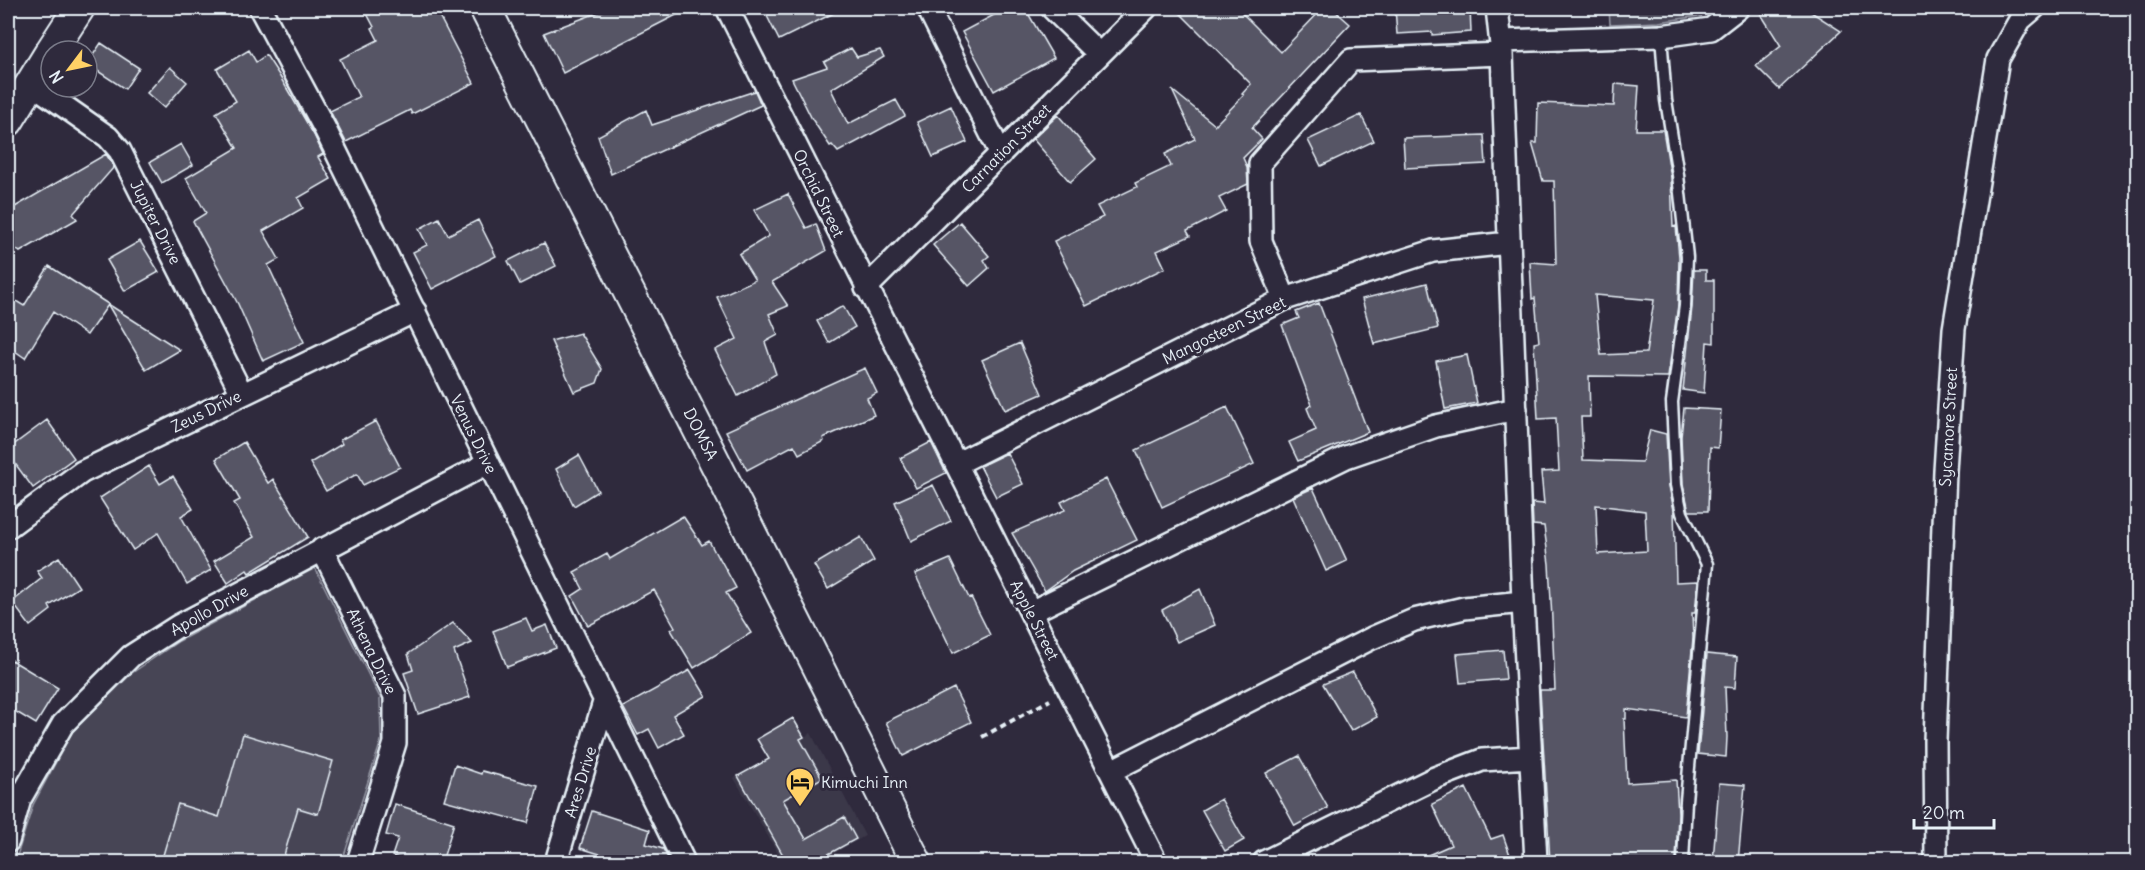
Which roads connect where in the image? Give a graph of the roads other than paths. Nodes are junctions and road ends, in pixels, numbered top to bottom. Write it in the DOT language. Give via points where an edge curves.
graph roads {
  1 [pos="79,8"];
  2 [pos="260,8"];
  3 [pos="485,8"];
  4 [pos="727,8"];
  5 [pos="928,8"];
  6 [pos="1052,8"];
  7 [pos="1146,8"];
  8 [pos="1497,8"];
  9 [pos="1738,8"];
  10 [pos="2034,8"];
  11 [pos="1661,36"];
  12 [pos="59,39"];
  13 [pos="1502,47"];
  14 [pos="1099,54"];
  15 [pos="39,70"];
  16 [pos="31,83"];
  17 [pos="8,122"];
  18 [pos="1001,154"];
  19 [pos="1509,243"];
  20 [pos="866,288"];
  21 [pos="1285,299"];
  22 [pos="415,311"];
  23 [pos="912,378"];
  24 [pos="242,394"];
  25 [pos="1516,409"];
  26 [pos="489,463"];
  27 [pos="956,465"];
  28 [pos="8,527"];
  29 [pos="322,549"];
  30 [pos="1523,602"];
  31 [pos="1031,612"];
  32 [pos="604,702"];
  33 [pos="1530,757"];
  34 [pos="1111,771"];
  35 [pos="8,841"];
  36 [pos="358,862"];
  37 [pos="556,862"];
  38 [pos="684,862"];
  39 [pos="916,862"];
  40 [pos="1156,862"];
  41 [pos="1264,862"];
  42 [pos="1536,862"];
  43 [pos="1683,862"];
  44 [pos="1936,862"];
  1 -- 12 [label="main road"];
  2 -- 22 [label="street, Venus Drive"];
  3 -- 39 [label="main road, DOMSA"];
  4 -- 20 [label="street, Orchid Street"];
  5 -- 18 [label="street"];
  6 -- 14 [label="street"];
  7 -- 14 [label="street, Carnation Street"];
  8 -- 13 [label="street"];
  9 -- 11 [label="street" via="1711,29"];
  10 -- 44 [label="street, Sycamore Street" via="2020,20 1998,59 1954,329 1935,741"];
  11 -- 13 [label="street"];
  11 -- 43 [label="lane" via="1687,257 1685,306 1672,402 1676,485 1682,513 1707,564"];
  13 -- 19 [label="street"];
  13 -- 21 [label="street" via="1351,60 1260,164 1260,241"];
  14 -- 18 [label="street, Carnation Street"];
  15 -- 16 [label="main road"];
  16 -- 17 [label="main road"];
  16 -- 24 [label="street, Jupiter Drive" via="108,137 120,151"];
  18 -- 20 [label="street, Carnation Street"];
  19 -- 21 [label="street, Mangosteen Street" via="1432,251"];
  19 -- 25 [label="street"];
  20 -- 23 [label="street, Orchid Street"];
  21 -- 27 [label="street, Mangosteen Street"];
  22 -- 24 [label="street, Zeus Drive"];
  22 -- 26 [label="street, Venus Drive"];
  23 -- 27 [label="street, Apple Street"];
  24 -- 28 [label="street, Zeus Drive" via="82,472"];
  25 -- 30 [label="street"];
  25 -- 31 [label="street" via="1436,426 1346,457"];
  26 -- 29 [label="street, Apollo Drive"];
  26 -- 32 [label="street, Venus Drive"];
  27 -- 31 [label="street, Apple Street"];
  29 -- 35 [label="street, Apollo Drive" via="178,626 131,656 63,724 20,799"];
  29 -- 36 [label="street, Athena Drive" via="395,696 395,743"];
  30 -- 33 [label="street"];
  30 -- 34 [label="street" via="1464,608 1414,620"];
  31 -- 34 [label="street, Apple Street"];
  32 -- 37 [label="street, Ares Drive"];
  32 -- 38 [label="street, Venus Drive"];
  33 -- 41 [label="street" via="1482,760"];
  33 -- 42 [label="street"];
  34 -- 40 [label="street, Apple Street"];
}
